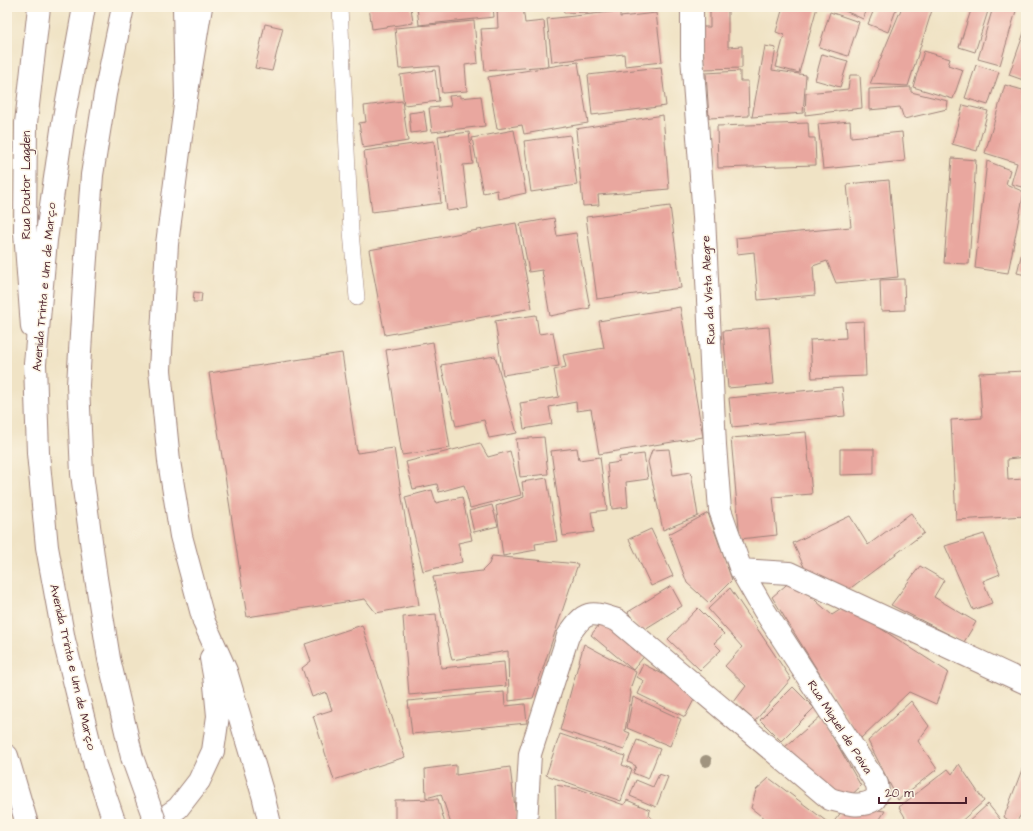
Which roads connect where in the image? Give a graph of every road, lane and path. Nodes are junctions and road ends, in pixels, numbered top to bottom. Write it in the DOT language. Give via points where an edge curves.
graph roads {
  1 [pos="39,7"];
  2 [pos="84,7"];
  3 [pos="122,7"];
  4 [pos="184,7"];
  5 [pos="201,7"];
  6 [pos="340,7"];
  7 [pos="692,7"];
  8 [pos="186,98"];
  9 [pos="357,298"];
  10 [pos="35,364"];
  11 [pos="741,570"];
  12 [pos="204,622"];
  13 [pos="1026,684"];
  14 [pos="7,756"];
  15 [pos="263,795"];
  16 [pos="27,824"];
  17 [pos="115,824"];
  18 [pos="155,824"];
  19 [pos="270,824"];
  20 [pos="279,824"];
  21 [pos="526,824"];
  1 -- 10 [label="main road, Rua Doutor Lagden" via="26,123 25,232"];
  2 -- 10 [label="main road, Avenida Trinta e Um de Março" via="63,123 46,240"];
  3 -- 18 [label="main road, bridge" via="92,175 78,385 82,474 109,659 132,756"];
  4 -- 8 [label="main road"];
  5 -- 8 [label="main road"];
  6 -- 9 [label="lane" via="351,232"];
  7 -- 11 [label="main road, Rua da Vista Alegre" via="692,56 704,217 720,510"];
  8 -- 12 [label="main road" via="167,244 160,370 169,461 181,536"];
  10 -- 17 [label="main road, Avenida Trinta e Um de Março" via="38,453 47,547 64,640 95,765"];
  11 -- 13 [label="main road" via="789,573"];
  11 -- 21 [label="main road, Rua Miguel de Paiva" via="764,610 877,784 878,792 875,799 864,804 848,804 830,799 617,620 600,614 589,614 577,622 568,636 530,754"];
  12 -- 15 [label="main road" via="226,671"];
  12 -- 18 [label="main road" via="214,674 218,716 213,751 199,782 178,808"];
  14 -- 16 [label="main road"];
  15 -- 19 [label="main road"];
  15 -- 20 [label="main road"];
}
